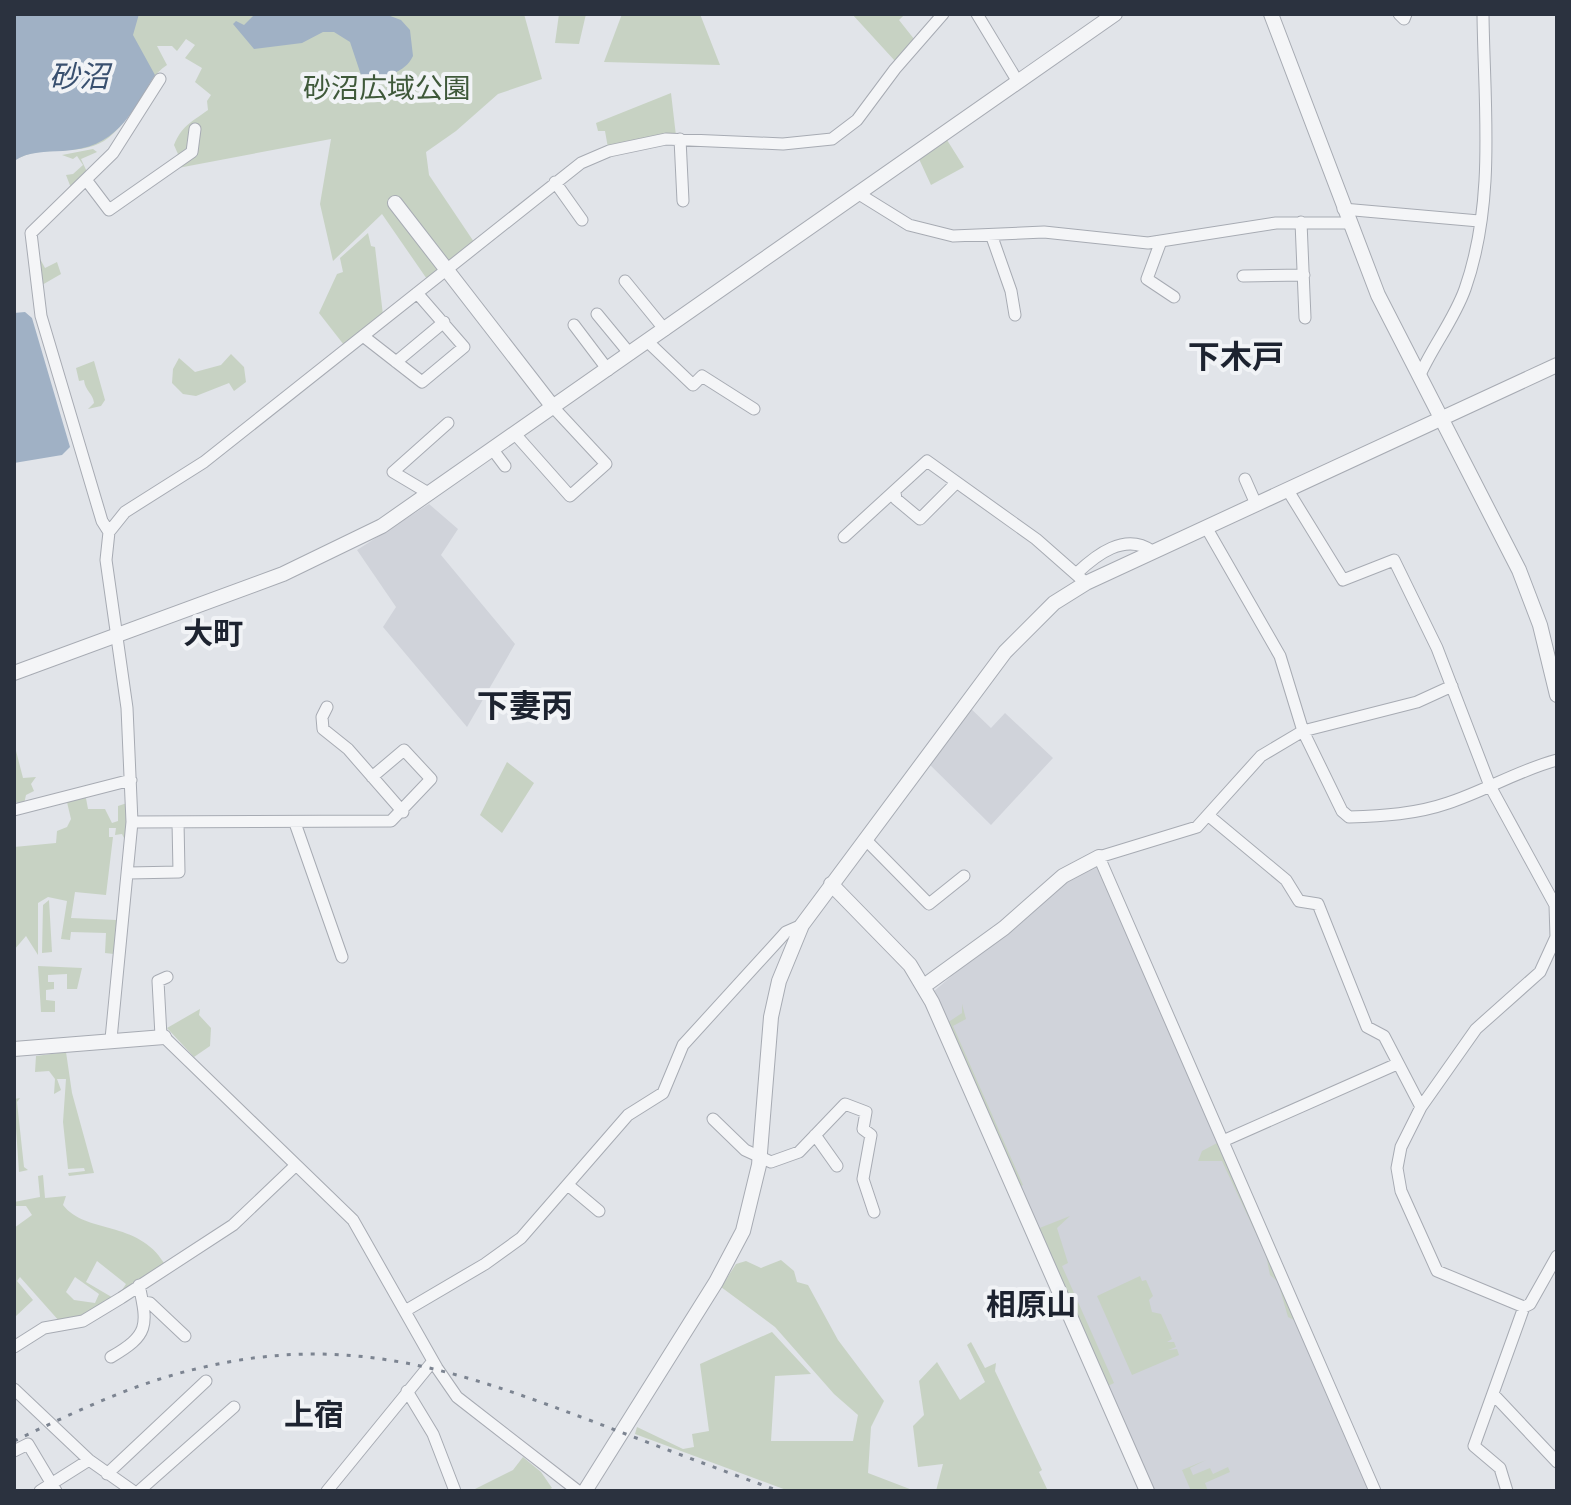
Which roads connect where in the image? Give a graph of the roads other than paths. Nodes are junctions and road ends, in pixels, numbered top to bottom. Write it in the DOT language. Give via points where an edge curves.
graph roads {
  1 [pos="943,14"];
  2 [pos="977,14"];
  3 [pos="1115,14"];
  4 [pos="1271,14"];
  5 [pos="1399,14"];
  6 [pos="1406,14"];
  7 [pos="1483,14"];
  8 [pos="160,79"];
  9 [pos="1018,82"];
  10 [pos="195,129"];
  11 [pos="680,139"];
  12 [pos="87,181"];
  13 [pos="555,182"];
  14 [pos="859,194"];
  15 [pos="683,201"];
  16 [pos="395,203"];
  17 [pos="1345,216"];
  18 [pos="582,220"];
  19 [pos="1479,221"];
  20 [pos="1301,222"];
  21 [pos="992,237"];
  22 [pos="1161,241"];
  23 [pos="445,270"];
  24 [pos="1304,275"];
  25 [pos="1243,276"];
  26 [pos="625,281"];
  27 [pos="417,293"];
  28 [pos="1174,297"];
  29 [pos="597,314"];
  30 [pos="1015,315"];
  31 [pos="1305,318"];
  32 [pos="444,322"];
  33 [pos="574,325"];
  34 [pos="665,330"];
  35 [pos="363,336"];
  36 [pos="648,342"];
  37 [pos="630,354"];
  38 [pos="396,362"];
  39 [pos="1557,365"];
  40 [pos="608,370"];
  41 [pos="1419,377"];
  42 [pos="553,407"];
  43 [pos="754,409"];
  44 [pos="1440,419"];
  45 [pos="448,423"];
  46 [pos="515,434"];
  47 [pos="493,450"];
  48 [pos="505,466"];
  49 [pos="1245,479"];
  50 [pos="955,484"];
  51 [pos="1287,489"];
  52 [pos="895,493"];
  53 [pos="430,494"];
  54 [pos="1256,504"];
  55 [pos="1206,527"];
  56 [pos="109,532"];
  57 [pos="844,537"];
  58 [pos="1081,578"];
  59 [pos="117,634"];
  60 [pos="14,673"];
  61 [pos="1555,676"];
  62 [pos="1452,686"];
  63 [pos="1557,695"];
  64 [pos="327,707"];
  65 [pos="1303,731"];
  66 [pos="1557,760"];
  67 [pos="372,777"];
  68 [pos="131,780"];
  69 [pos="1490,786"];
  70 [pos="14,810"];
  71 [pos="403,812"];
  72 [pos="1209,816"];
  73 [pos="132,822"];
  74 [pos="178,822"];
  75 [pos="295,823"];
  76 [pos="865,839"];
  77 [pos="1099,857"];
  78 [pos="128,873"];
  79 [pos="964,876"];
  80 [pos="831,884"];
  81 [pos="802,925"];
  82 [pos="342,957"];
  83 [pos="167,977"];
  84 [pos="924,986"];
  85 [pos="163,1036"];
  86 [pos="111,1039"];
  87 [pos="14,1049"];
  88 [pos="1397,1064"];
  89 [pos="1421,1107"];
  90 [pos="713,1119"];
  91 [pos="815,1135"];
  92 [pos="1223,1141"];
  93 [pos="759,1159"];
  94 [pos="295,1166"];
  95 [pos="837,1166"];
  96 [pos="568,1185"];
  97 [pos="599,1211"];
  98 [pos="874,1212"];
  99 [pos="1557,1256"];
  100 [pos="139,1285"];
  101 [pos="143,1302"];
  102 [pos="1524,1307"];
  103 [pos="405,1311"];
  104 [pos="185,1336"];
  105 [pos="14,1347"];
  106 [pos="111,1357"];
  107 [pos="433,1361"];
  108 [pos="423,1374"];
  109 [pos="443,1377"];
  110 [pos="206,1381"];
  111 [pos="14,1389"];
  112 [pos="407,1391"];
  113 [pos="1493,1394"];
  114 [pos="234,1407"];
  115 [pos="14,1451"];
  116 [pos="89,1460"];
  117 [pos="1557,1462"];
  118 [pos="107,1474"];
  119 [pos="54,1487"];
  120 [pos="40,1491"];
  121 [pos="133,1491"];
  122 [pos="139,1491"];
  123 [pos="327,1491"];
  124 [pos="455,1491"];
  125 [pos="578,1491"];
  126 [pos="585,1491"];
  127 [pos="1147,1491"];
  128 [pos="1375,1491"];
  129 [pos="1507,1491"];
  1 -- 11 [label="street" via="857,120 836,137 796,144"];
  2 -- 9 [label="street"];
  3 -- 9 [label="street"];
  4 -- 17 [label="street"];
  5 -- 6 [label="street" via="1404,19"];
  7 -- 19 [label="street" via="1487,145"];
  8 -- 12 [label="street" via="113,153"];
  9 -- 14 [label="street"];
  10 -- 12 [label="street" via="192,152 109,210"];
  11 -- 13 [label="street" via="599,154"];
  11 -- 15 [label="street"];
  12 -- 56 [label="street" via="36,226 30,241 44,327"];
  13 -- 18 [label="street"];
  13 -- 23 [label="street"];
  14 -- 21 [label="street" via="919,229"];
  14 -- 34 [label="street"];
  16 -- 23 [label="street"];
  17 -- 19 [label="street"];
  17 -- 20 [label="street"];
  17 -- 41 [label="street"];
  19 -- 41 [label="street" via="1463,293"];
  20 -- 22 [label="street"];
  20 -- 24 [label="street"];
  21 -- 22 [label="street" via="1044,232"];
  21 -- 30 [label="street"];
  22 -- 28 [label="street" via="1147,279"];
  23 -- 27 [label="street"];
  23 -- 42 [label="street"];
  24 -- 25 [label="street"];
  24 -- 31 [label="street"];
  26 -- 34 [label="street"];
  27 -- 32 [label="street"];
  27 -- 35 [label="street"];
  29 -- 37 [label="street"];
  32 -- 38 [label="street"];
  32 -- 38 [label="street" via="464,347 422,382"];
  33 -- 40 [label="street"];
  34 -- 36 [label="street"];
  35 -- 38 [label="street"];
  35 -- 56 [label="street" via="204,462 125,512"];
  36 -- 37 [label="street"];
  36 -- 43 [label="street" via="693,385 701,376"];
  37 -- 40 [label="street"];
  39 -- 44 [label="street"];
  40 -- 42 [label="street"];
  41 -- 44 [label="street"];
  42 -- 46 [label="street"];
  42 -- 46 [label="street" via="606,464 570,496"];
  44 -- 51 [label="street"];
  44 -- 61 [label="street" via="1519,570"];
  45 -- 53 [label="street" via="393,472"];
  46 -- 47 [label="street"];
  47 -- 48 [label="street"];
  47 -- 53 [label="street"];
  49 -- 54 [label="street"];
  50 -- 52 [label="street" via="927,461"];
  50 -- 52 [label="street" via="920,519"];
  50 -- 58 [label="street" via="1010,520"];
  51 -- 54 [label="street"];
  51 -- 62 [label="street" via="1343,580 1394,560"];
  52 -- 57 [label="street"];
  53 -- 59 [label="street" via="320,559"];
  54 -- 55 [label="street"];
  55 -- 58 [label="street"];
  55 -- 65 [label="street" via="1280,656"];
  56 -- 59 [label="street" via="106,560"];
  58 -- 76 [label="street" via="1005,652"];
  59 -- 60 [label="street"];
  59 -- 68 [label="street"];
  61 -- 63 [label="street"];
  62 -- 65 [label="street" via="1392,709"];
  62 -- 69 [label="street"];
  64 -- 67 [label="street" via="323,729"];
  65 -- 69 [label="street" via="1349,817 1422,809"];
  65 -- 72 [label="street" via="1261,756"];
  66 -- 69 [label="street"];
  67 -- 71 [label="street"];
  67 -- 71 [label="street" via="404,750 419,764 431,779"];
  68 -- 70 [label="street"];
  68 -- 73 [label="street"];
  69 -- 89 [label="street" via="1555,905 1556,937 1540,972 1476,1029"];
  71 -- 75 [label="street" via="391,821"];
  72 -- 77 [label="street" via="1187,832"];
  72 -- 88 [label="street" via="1286,880 1299,901 1318,904 1367,1027 1384,1036"];
  73 -- 74 [label="street"];
  73 -- 78 [label="street"];
  74 -- 75 [label="street"];
  74 -- 78 [label="street" via="179,872"];
  75 -- 82 [label="street"];
  76 -- 79 [label="street" via="929,904"];
  76 -- 80 [label="street"];
  77 -- 84 [label="street" via="1063,876 1004,928"];
  77 -- 92 [label="street"];
  78 -- 86 [label="street"];
  80 -- 81 [label="street"];
  80 -- 84 [label="street" via="891,942"];
  81 -- 93 [label="street" via="771,1017"];
  81 -- 96 [label="street" via="786,932 683,1045 663,1093 628,1115"];
  83 -- 85 [label="street" via="158,981"];
  84 -- 127 [label="street"];
  85 -- 86 [label="street"];
  85 -- 94 [label="street"];
  86 -- 87 [label="street"];
  88 -- 89 [label="street"];
  88 -- 92 [label="street"];
  89 -- 102 [label="street" via="1397,1168 1428,1258 1440,1275"];
  90 -- 93 [label="street"];
  91 -- 93 [label="street" via="799,1152 771,1162"];
  91 -- 95 [label="street"];
  91 -- 98 [label="street" via="845,1104 866,1112 863,1129 871,1135 863,1179"];
  92 -- 128 [label="street"];
  93 -- 126 [label="street" via="736,1248"];
  94 -- 100 [label="street" via="233,1225"];
  94 -- 103 [label="street" via="353,1220"];
  96 -- 97 [label="street"];
  96 -- 103 [label="street" via="521,1238"];
  99 -- 102 [label="street"];
  100 -- 101 [label="street"];
  100 -- 105 [label="street" via="83,1321 44,1328"];
  101 -- 104 [label="street"];
  101 -- 106 [label="street" via="144,1330"];
  102 -- 113 [label="street"];
  103 -- 107 [label="street"];
  107 -- 108 [label="street"];
  107 -- 109 [label="street"];
  108 -- 109 [label="street"];
  108 -- 112 [label="street"];
  109 -- 125 [label="street" via="465,1404"];
  110 -- 118 [label="street"];
  111 -- 116 [label="street"];
  112 -- 123 [label="street"];
  112 -- 124 [label="street" via="433,1434"];
  113 -- 117 [label="street"];
  113 -- 129 [label="street" via="1474,1446 1500,1468"];
  114 -- 122 [label="street"];
  115 -- 119 [label="street" via="28,1444"];
  116 -- 118 [label="street"];
  116 -- 119 [label="street"];
  118 -- 121 [label="street"];
  119 -- 120 [label="street"];
}
